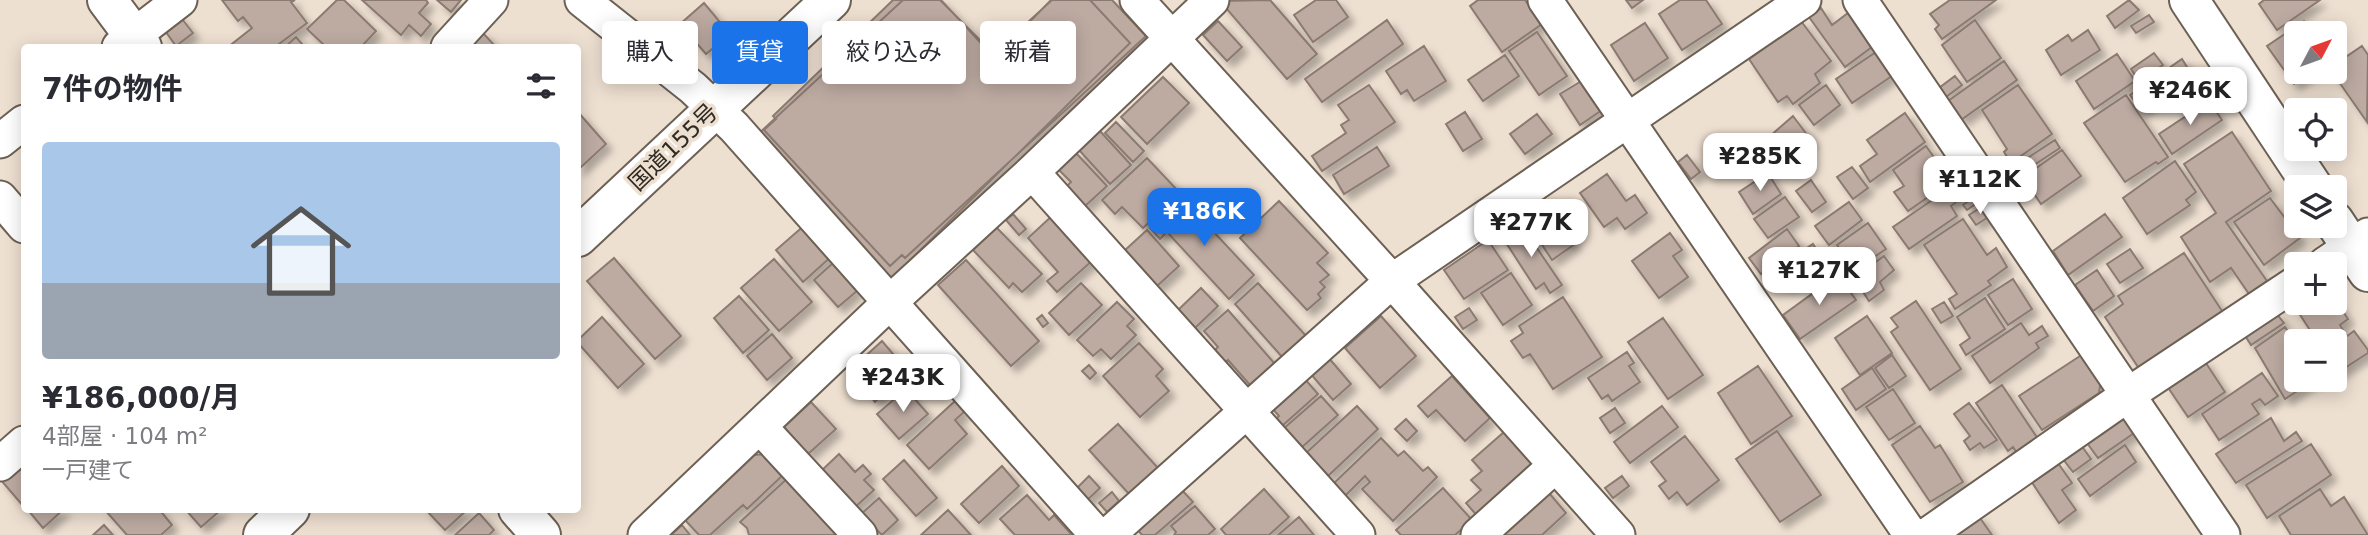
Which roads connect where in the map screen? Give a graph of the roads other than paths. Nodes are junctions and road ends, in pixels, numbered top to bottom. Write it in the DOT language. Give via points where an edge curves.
graph roads {
  1 [pos="107,0"];
  2 [pos="180,0"];
  3 [pos="491,0"];
  4 [pos="582,0"];
  5 [pos="831,0"];
  6 [pos="1137,0"];
  7 [pos="1212,0"];
  8 [pos="1545,0"];
  9 [pos="1804,0"];
  10 [pos="1860,0"];
  11 [pos="2189,0"];
  12 [pos="1173,38"];
  13 [pos="131,43"];
  14 [pos="451,44"];
  15 [pos="714,107"];
  16 [pos="1628,121"];
  17 [pos="21,124"];
  18 [pos="0,141"];
  19 [pos="1032,173"];
  20 [pos="2305,175"];
  21 [pos="0,198"];
  22 [pos="21,222"];
  23 [pos="581,234"];
  24 [pos="1392,281"];
  25 [pos="2284,292"];
  26 [pos="889,303"];
  27 [pos="2129,394"];
  28 [pos="1247,409"];
  29 [pos="760,427"];
  30 [pos="21,446"];
  31 [pos="0,464"];
  32 [pos="1556,465"];
  33 [pos="286,513"];
  34 [pos="522,513"];
  35 [pos="263,535"];
  36 [pos="541,535"];
  37 [pos="645,535"];
  38 [pos="860,535"];
  39 [pos="1097,535"];
  40 [pos="1108,535"];
  41 [pos="1358,535"];
  42 [pos="1478,535"];
  43 [pos="1618,535"];
  44 [pos="1911,535"];
  45 [pos="1927,535"];
  46 [pos="2223,535"];
  1 -- 13 [label="main road"];
  2 -- 13 [label="street"];
  3 -- 14 [label="street"];
  4 -- 15 [label="street"];
  5 -- 15 [label="main road, 国道155号"];
  6 -- 12 [label="street"];
  7 -- 12 [label="street"];
  8 -- 16 [label="street"];
  9 -- 16 [label="street"];
  10 -- 27 [label="street"];
  11 -- 20 [label="main road"];
  12 -- 19 [label="street"];
  12 -- 24 [label="street"];
  15 -- 23 [label="main road, 国道155号"];
  15 -- 26 [label="street"];
  16 -- 24 [label="street"];
  16 -- 44 [label="street"];
  17 -- 18 [label="street"];
  19 -- 26 [label="street"];
  19 -- 28 [label="street"];
  21 -- 22 [label="street"];
  24 -- 28 [label="street"];
  24 -- 32 [label="street"];
  25 -- 27 [label="street"];
  26 -- 29 [label="street"];
  26 -- 39 [label="street"];
  27 -- 45 [label="street"];
  27 -- 46 [label="street"];
  28 -- 40 [label="street"];
  28 -- 41 [label="street"];
  29 -- 37 [label="street"];
  29 -- 38 [label="street"];
  30 -- 31 [label="street"];
  32 -- 42 [label="street"];
  32 -- 43 [label="street"];
  33 -- 35 [label="main road"];
  34 -- 36 [label="main road"];
}
